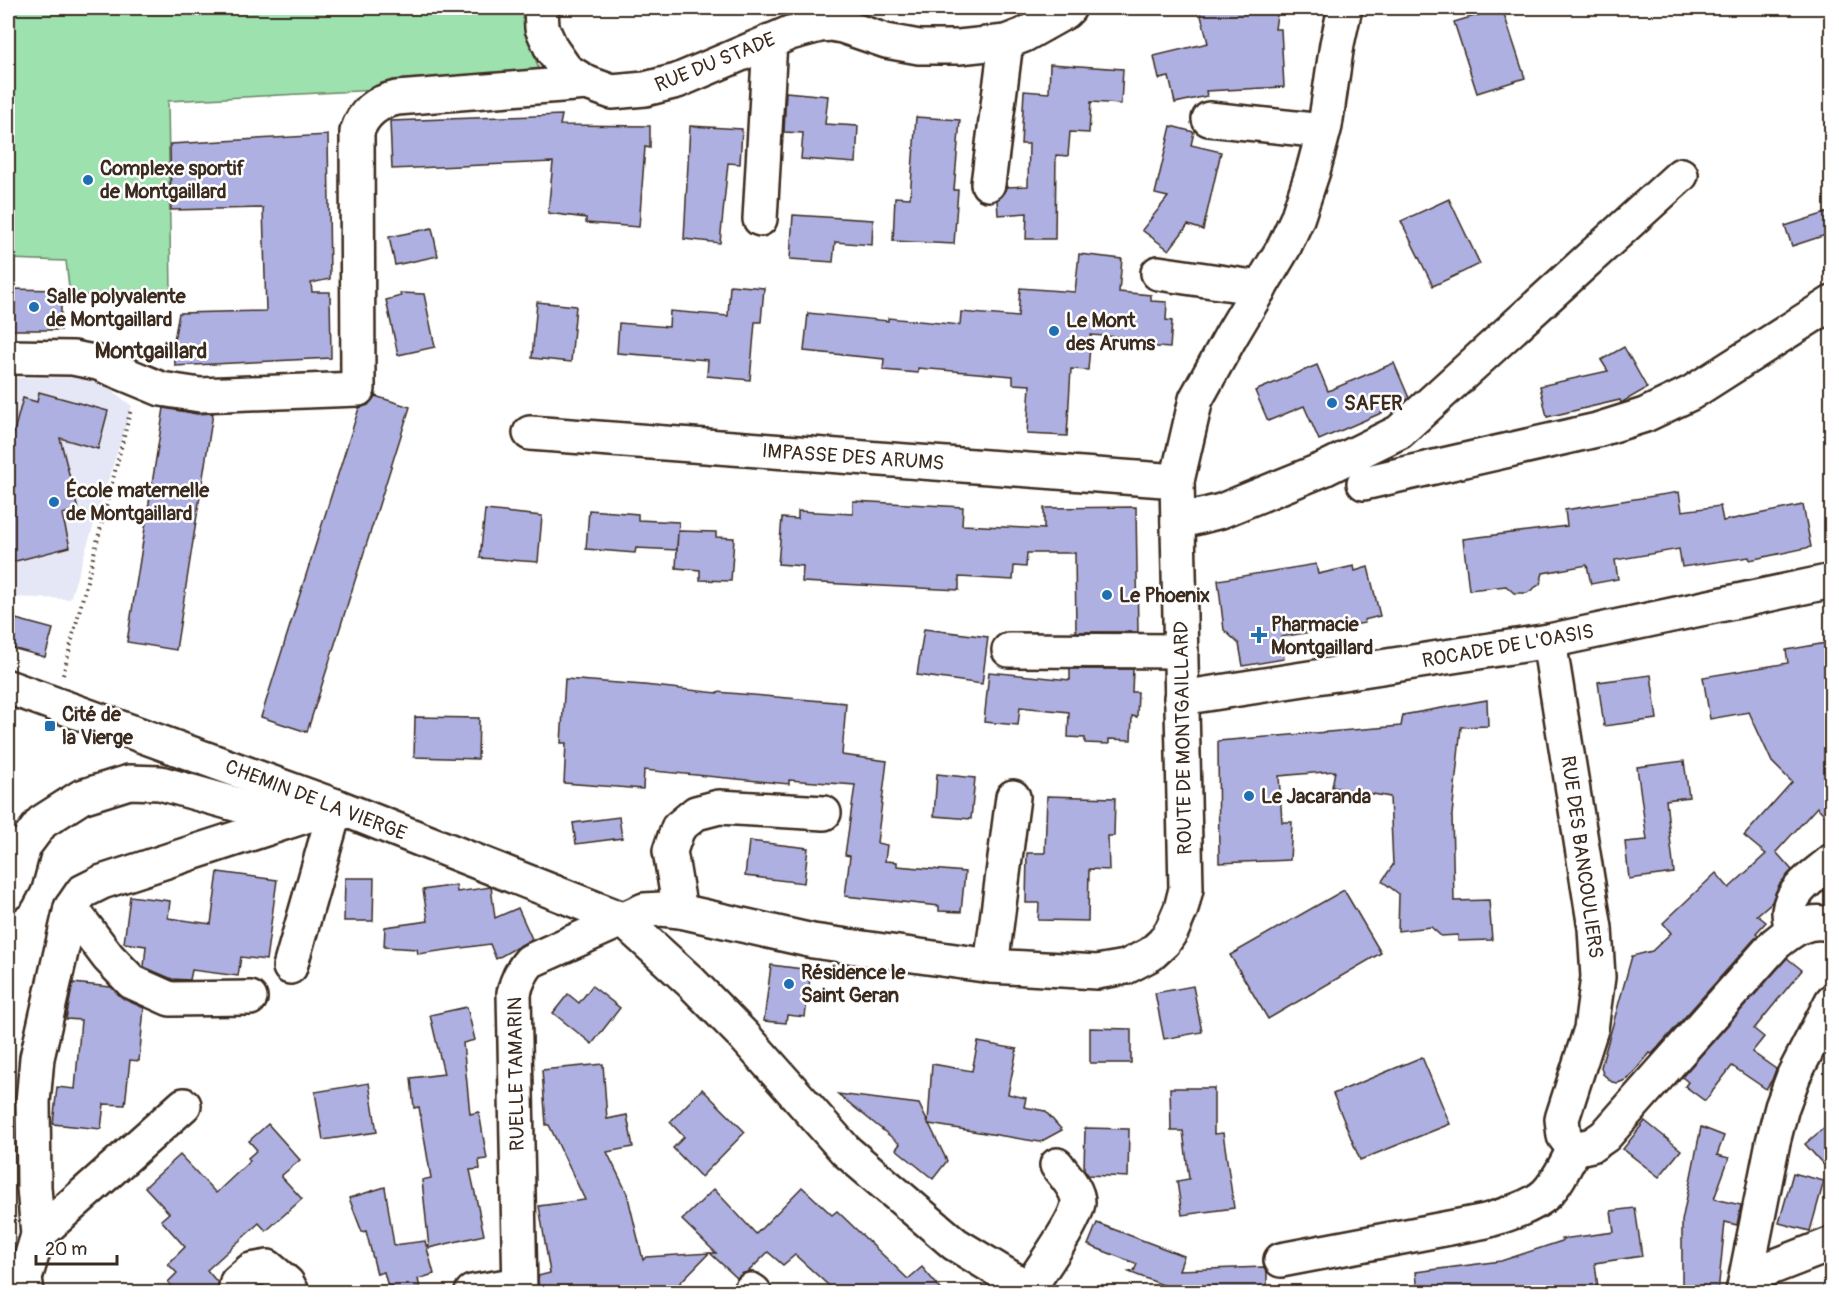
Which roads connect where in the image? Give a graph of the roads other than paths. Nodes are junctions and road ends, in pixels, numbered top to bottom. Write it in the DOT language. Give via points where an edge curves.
graph roads {
  1 [pos="541,8"];
  2 [pos="1069,8"];
  3 [pos="1345,8"];
  4 [pos="770,41"];
  5 [pos="1006,42"];
  6 [pos="587,83"];
  7 [pos="1209,119"];
  8 [pos="1323,130"];
  9 [pos="1681,175"];
  10 [pos="988,184"];
  11 [pos="760,219"];
  12 [pos="1158,273"];
  13 [pos="1260,288"];
  14 [pos="1832,303"];
  15 [pos="8,357"];
  16 [pos="530,433"];
  17 [pos="1177,481"];
  18 [pos="1364,483"];
  19 [pos="1178,522"];
  20 [pos="1832,580"];
  21 [pos="1549,641"];
  22 [pos="1009,650"];
  23 [pos="1182,651"];
  24 [pos="8,687"];
  25 [pos="1182,698"];
  26 [pos="1013,796"];
  27 [pos="336,806"];
  28 [pos="824,813"];
  29 [pos="292,820"];
  30 [pos="1832,861"];
  31 [pos="8,893"];
  32 [pos="71,908"];
  33 [pos="680,911"];
  34 [pos="622,919"];
  35 [pos="1832,925"];
  36 [pos="1791,931"];
  37 [pos="991,966"];
  38 [pos="290,968"];
  39 [pos="250,998"];
  40 [pos="1832,1001"];
  41 [pos="184,1106"];
  42 [pos="1574,1149"];
  43 [pos="1057,1165"];
  44 [pos="21,1188"];
  45 [pos="38,1235"];
  46 [pos="1832,1244"];
  47 [pos="1281,1260"];
  48 [pos="1745,1285"];
  49 [pos="520,1288"];
  50 [pos="1031,1291"];
  51 [pos="27,1293"];
  52 [pos="235,1293"];
  53 [pos="292,1293"];
  54 [pos="472,1293"];
  1 -- 6 [label="street, RUE DU STADE" via="542,28 552,50 566,70"];
  2 -- 5 [label="street, RUE DU STADE"];
  3 -- 8 [label="street, ROUTE DE MONTGAILLARD"];
  4 -- 5 [label="street, RUE DU STADE" via="831,24 919,47"];
  4 -- 6 [label="street, RUE DU STADE" via="677,81 645,89 612,92"];
  4 -- 11 [label="street"];
  5 -- 10 [label="street"];
  6 -- 15 [label="street" via="383,100 361,120 357,132 358,389 200,395 161,389 98,363 73,358"];
  7 -- 8 [label="street"];
  8 -- 13 [label="street, ROUTE DE MONTGAILLARD" via="1297,219"];
  9 -- 19 [label="street" via="1399,432 1324,469 1221,511"];
  12 -- 13 [label="street"];
  13 -- 17 [label="street, ROUTE DE MONTGAILLARD" via="1196,399"];
  14 -- 18 [label="street" via="1691,393 1645,415 1597,430"];
  16 -- 17 [label="street, IMPASSE DES ARUMS"];
  17 -- 19 [label="street, ROUTE DE MONTGAILLARD"];
  19 -- 23 [label="street, ROUTE DE MONTGAILLARD"];
  20 -- 21 [label="street, ROCADE DE L'OASIS"];
  21 -- 25 [label="street, ROCADE DE L'OASIS"];
  21 -- 42 [label="street, RUE DES BANCOULIERS" via="1595,928 1598,977 1591,1029 1562,1119 1564,1136"];
  22 -- 23 [label="street"];
  23 -- 25 [label="street, ROUTE DE MONTGAILLARD"];
  24 -- 27 [label="street, CHEMIN DE LA VIERGE"];
  25 -- 37 [label="street, ROUTE DE MONTGAILLARD" via="1186,889 1181,909 1164,942 1126,967 1097,972"];
  26 -- 37 [label="street"];
  27 -- 29 [label="street"];
  27 -- 34 [label="street, CHEMIN DE LA VIERGE"];
  27 -- 38 [label="street"];
  28 -- 33 [label="street" via="719,807 696,813 678,828 670,851"];
  29 -- 31 [label="street" via="160,783 129,782 81,796 42,822 24,846"];
  29 -- 32 [label="street" via="102,882 82,892"];
  30 -- 36 [label="street" via="1793,899 1789,911"];
  32 -- 39 [label="street" via="132,982 170,999"];
  32 -- 44 [label="street" via="37,1058"];
  33 -- 34 [label="street, ROUTE DE MONTGAILLARD" via="644,910"];
  33 -- 37 [label="street, ROUTE DE MONTGAILLARD" via="813,941"];
  34 -- 49 [label="street, RUELLE TAMARIN" via="530,961 516,982"];
  34 -- 50 [label="street" via="744,1036 846,1151 955,1244"];
  35 -- 36 [label="street" via="1808,923"];
  36 -- 42 [label="street" via="1775,944 1605,1136 1592,1145"];
  40 -- 48 [label="street" via="1782,1107"];
  41 -- 45 [label="street"];
  42 -- 47 [label="street" via="1546,1195 1515,1212"];
  43 -- 50 [label="street" via="1078,1202 1074,1216"];
  44 -- 45 [label="street"];
  45 -- 51 [label="street" via="25,1278"];
  46 -- 48 [label="street"];
  49 -- 54 [label="street"];
  52 -- 53 [label="street" via="237,1282 251,1270 268,1267 287,1283"];
}
